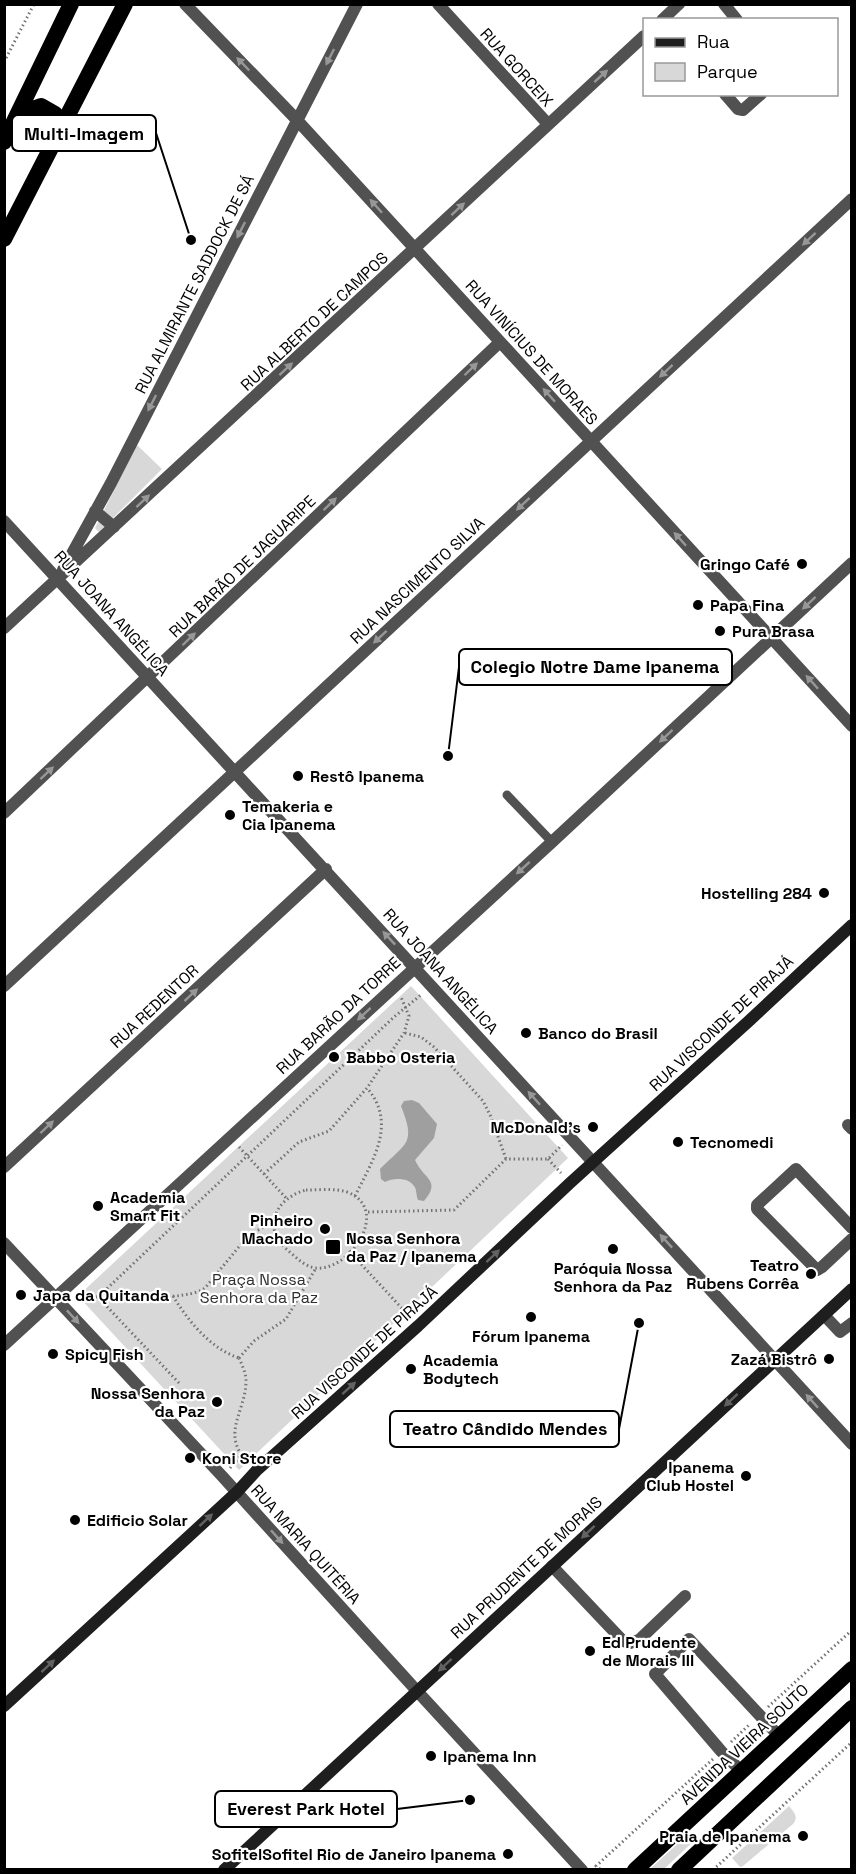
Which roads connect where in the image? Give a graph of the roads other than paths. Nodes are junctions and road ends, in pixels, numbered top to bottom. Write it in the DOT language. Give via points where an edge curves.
graph roads {
  1 [pos="71,4"];
  2 [pos="125,4"];
  3 [pos="185,4"];
  4 [pos="357,4"];
  5 [pos="438,4"];
  6 [pos="679,4"];
  7 [pos="724,4"];
  8 [pos="664,18"];
  9 [pos="735,18"];
  10 [pos="643,38"];
  11 [pos="726,96"];
  12 [pos="759,96"];
  13 [pos="19,114"];
  14 [pos="297,120"];
  15 [pos="548,124"];
  16 [pos="62,129"];
  17 [pos="4,142"];
  18 [pos="852,199"];
  19 [pos="4,238"];
  20 [pos="416,249"];
  21 [pos="501,342"];
  22 [pos="591,441"];
  23 [pos="95,511"];
  24 [pos="4,520"];
  25 [pos="114,527"];
  26 [pos="852,563"];
  27 [pos="58,579"];
  28 [pos="4,628"];
  29 [pos="772,639"];
  30 [pos="149,677"];
  31 [pos="852,726"];
  32 [pos="234,772"];
  33 [pos="507,795"];
  34 [pos="4,813"];
  35 [pos="552,842"];
  36 [pos="326,869"];
  37 [pos="852,925"];
  38 [pos="415,967"];
  39 [pos="4,986"];
  40 [pos="592,1162"];
  41 [pos="4,1167"];
  42 [pos="852,1228"];
  43 [pos="852,1239"];
  44 [pos="4,1243"];
  45 [pos="851,1290"];
  46 [pos="55,1298"];
  47 [pos="824,1315"];
  48 [pos="852,1323"];
  49 [pos="4,1345"];
  50 [pos="775,1360"];
  51 [pos="852,1444"];
  52 [pos="237,1492"];
  53 [pos="552,1566"];
  54 [pos="685,1596"];
  55 [pos="852,1669"];
  56 [pos="417,1691"];
  57 [pos="4,1706"];
  58 [pos="852,1708"];
  59 [pos="779,1736"];
  60 [pos="741,1771"];
  61 [pos="224,1869"];
  62 [pos="582,1869"];
  63 [pos="635,1869"];
  64 [pos="679,1869"];
  1 -- 13 [label="highway"];
  2 -- 16 [label="highway"];
  14 -- 3 [label="street, RUA VINÍCIUS DE MORAES, one-way"];
  4 -- 14 [label="street, RUA ALMIRANTE SADDOCK DE SÁ, one-way"];
  5 -- 15 [label="street, RUA GORCEIX"];
  6 -- 8 [label="street"];
  7 -- 9 [label="street"];
  15 -- 10 [label="street, RUA ALBERTO DE CAMPOS, one-way"];
  11 -- 12 [label="street" via="743,110"];
  13 -- 16 [label="highway" via="41,106 55,114"];
  13 -- 17 [label="highway"];
  20 -- 14 [label="street, RUA VINÍCIUS DE MORAES, one-way"];
  14 -- 23 [label="street, RUA ALMIRANTE SADDOCK DE SÁ, one-way"];
  20 -- 15 [label="street, RUA ALBERTO DE CAMPOS, one-way"];
  16 -- 19 [label="highway"];
  18 -- 22 [label="street, RUA NASCIMENTO SILVA, one-way"];
  20 -- 21 [label="street, RUA VINÍCIUS DE MORAES"];
  25 -- 20 [label="street, RUA ALBERTO DE CAMPOS, one-way"];
  22 -- 21 [label="street, RUA VINÍCIUS DE MORAES, one-way"];
  30 -- 21 [label="street, RUA BARÃO DE JAGUARIPE, one-way"];
  29 -- 22 [label="street, RUA VINÍCIUS DE MORAES, one-way"];
  22 -- 32 [label="street, RUA NASCIMENTO SILVA, one-way"];
  23 -- 25 [label="street"];
  23 -- 27 [label="street, RUA ALMIRANTE SADDOCK DE SÁ"];
  24 -- 27 [label="street, RUA JOANA ANGÉLICA"];
  25 -- 27 [label="street, RUA ALBERTO DE CAMPOS"];
  26 -- 29 [label="street, RUA BARÃO DA TORRE, one-way"];
  27 -- 28 [label="street, RUA ALBERTO DE CAMPOS"];
  27 -- 30 [label="street, RUA JOANA ANGÉLICA"];
  31 -- 29 [label="street, RUA VINÍCIUS DE MORAES, one-way"];
  29 -- 35 [label="street, RUA BARÃO DA TORRE, one-way"];
  30 -- 32 [label="street, RUA JOANA ANGÉLICA"];
  34 -- 30 [label="street, RUA BARÃO DE JAGUARIPE, one-way"];
  32 -- 36 [label="street, RUA JOANA ANGÉLICA"];
  32 -- 39 [label="street, RUA NASCIMENTO SILVA"];
  33 -- 35 [label="lane"];
  35 -- 38 [label="street, RUA BARÃO DA TORRE, one-way"];
  38 -- 36 [label="street, RUA JOANA ANGÉLICA, one-way"];
  41 -- 36 [label="street, RUA REDENTOR, one-way"];
  37 -- 40 [label="main road, RUA VISCONDE DE PIRAJÁ"];
  40 -- 38 [label="street, RUA JOANA ANGÉLICA, one-way"];
  38 -- 46 [label="street, RUA BARÃO DA TORRE, one-way"];
  50 -- 40 [label="street, RUA JOANA ANGÉLICA, one-way"];
  52 -- 40 [label="main road, RUA VISCONDE DE PIRAJÁ, one-way" via="256,1470 418,1326"];
  42 -- 43 [label="street" via="796,1169 757,1205 817,1270"];
  44 -- 46 [label="street, RUA MARIA QUITÉRIA"];
  45 -- 47 [label="main road, RUA PRUDENTE DE MORAIS"];
  46 -- 49 [label="street, RUA BARÃO DA TORRE"];
  46 -- 52 [label="street, RUA MARIA QUITÉRIA, one-way"];
  47 -- 48 [label="street" via="840,1332"];
  47 -- 50 [label="main road, RUA PRUDENTE DE MORAIS"];
  51 -- 50 [label="street, RUA JOANA ANGÉLICA, one-way"];
  50 -- 53 [label="main road, RUA PRUDENTE DE MORAIS, one-way"];
  52 -- 56 [label="street, RUA MARIA QUITÉRIA, one-way"];
  57 -- 52 [label="main road, RUA VISCONDE DE PIRAJÁ, one-way"];
  53 -- 54 [label="street" via="622,1641 630,1643 639,1640"];
  53 -- 56 [label="main road, RUA PRUDENTE DE MORAIS, one-way"];
  55 -- 59 [label="highway, AVENIDA VIEIRA SOUTO"];
  56 -- 61 [label="main road, RUA PRUDENTE DE MORAIS"];
  56 -- 62 [label="street, RUA MARIA QUITÉRIA"];
  58 -- 64 [label="highway"];
  59 -- 60 [label="highway, AVENIDA VIEIRA SOUTO"];
  59 -- 60 [label="street" via="689,1639 655,1674"];
  60 -- 63 [label="highway, AVENIDA VIEIRA SOUTO"];
}
